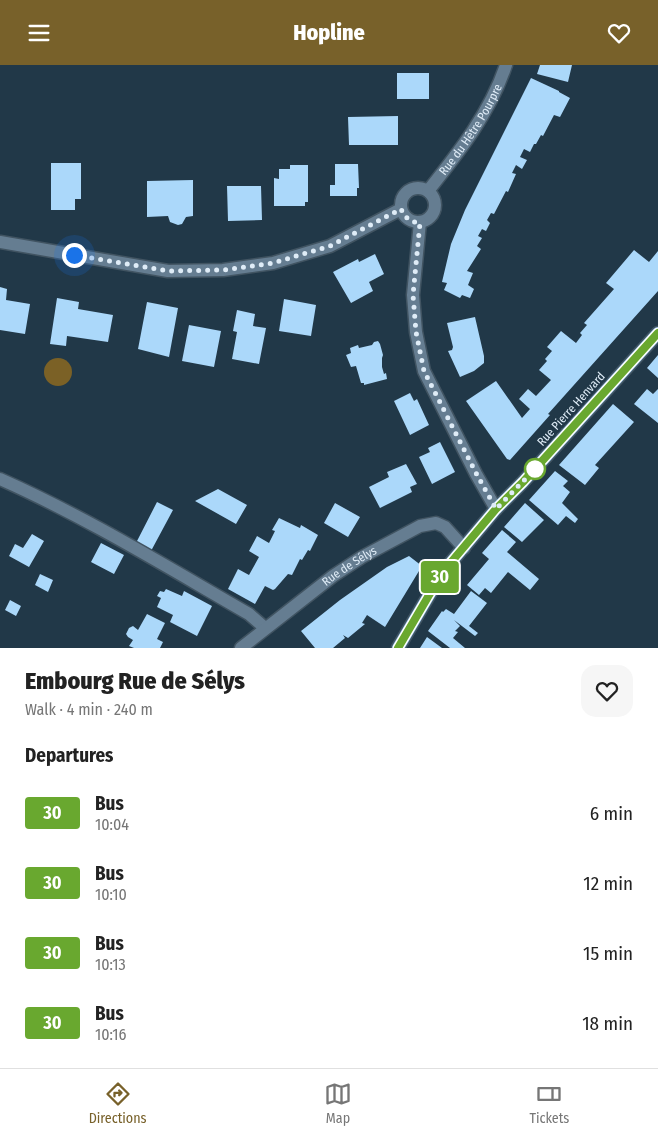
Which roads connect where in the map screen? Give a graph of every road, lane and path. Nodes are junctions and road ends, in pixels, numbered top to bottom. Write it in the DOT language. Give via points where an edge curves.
graph roads {
  1 [pos="506,65"];
  2 [pos="428,191"];
  3 [pos="401,209"];
  4 [pos="420,223"];
  5 [pos="0,242"];
  6 [pos="658,333"];
  7 [pos="0,479"];
  8 [pos="496,509"];
  9 [pos="464,548"];
  10 [pos="265,628"];
  11 [pos="241,648"];
  12 [pos="398,648"];
  1 -- 2 [label="street, Rue du Hêtre Pourpre" via="500,85 463,147"];
  2 -- 3 [label="street" via="421,188 408,191 403,196"];
  2 -- 4 [label="street" via="435,200 435,206 431,217"];
  3 -- 4 [label="street" via="408,219"];
  3 -- 5 [label="street" via="330,246 273,263 223,270 168,271"];
  4 -- 8 [label="street" via="413,295 424,371"];
  6 -- 8 [label="main road, Rue Pierre Henvard"];
  7 -- 10 [label="street" via="131,546 249,614"];
  8 -- 9 [label="main road, Rue Pierre Henvard"];
  9 -- 10 [label="street, Rue de Sélys" via="445,527 436,523 420,526 333,575"];
  9 -- 12 [label="main road, Rue Pierre Henvard" via="442,573"];
  10 -- 11 [label="street, Rue de Sélys"];
}
